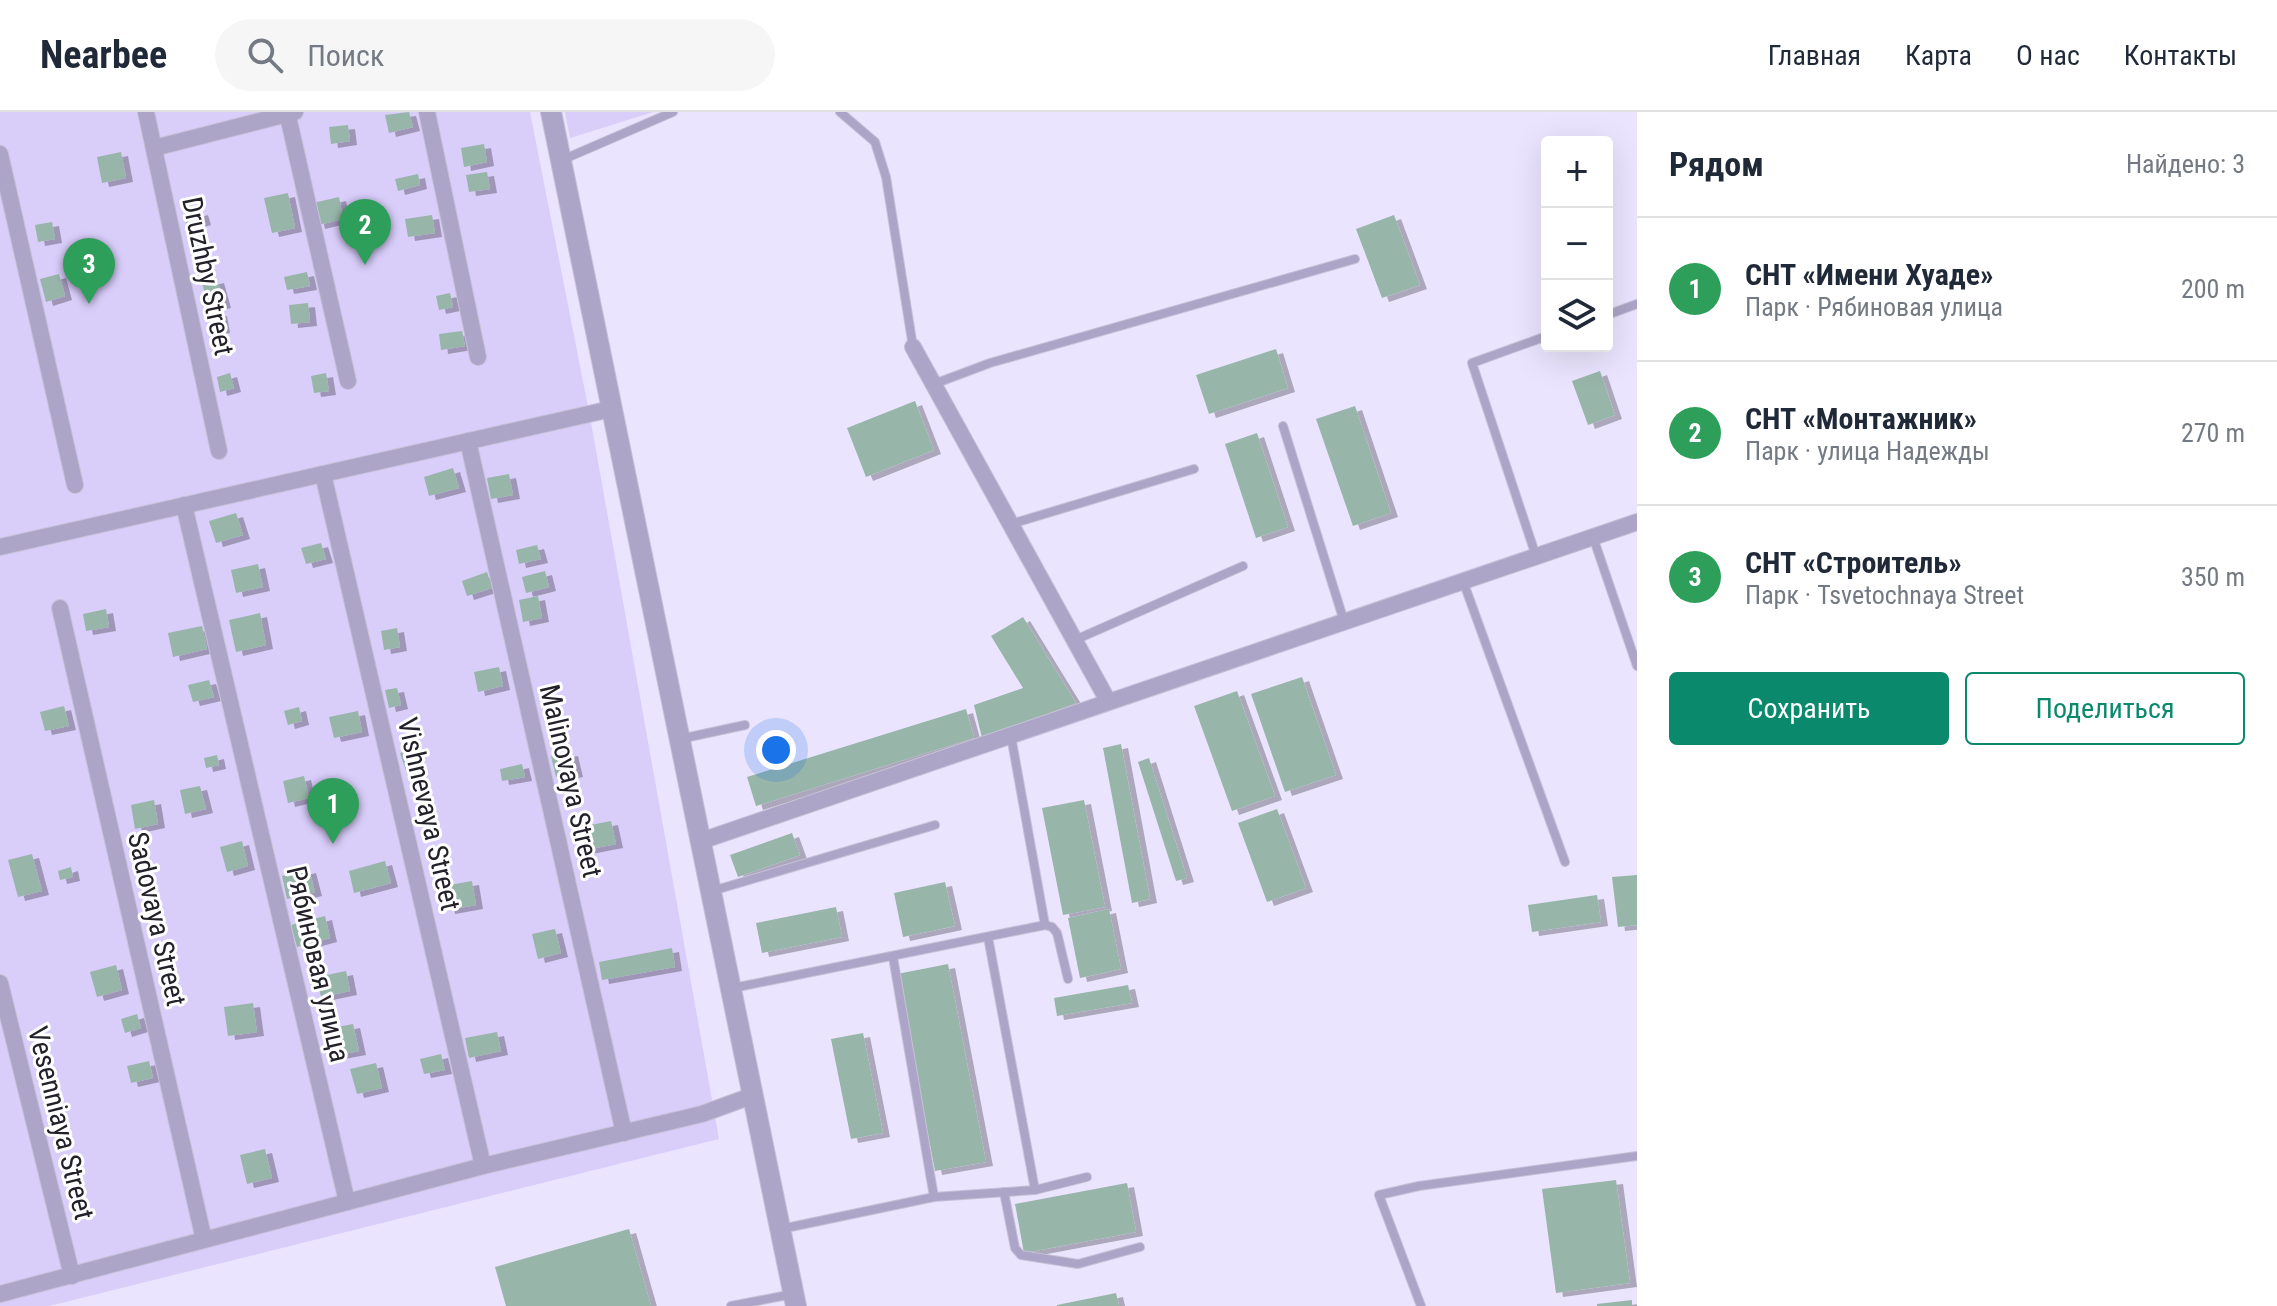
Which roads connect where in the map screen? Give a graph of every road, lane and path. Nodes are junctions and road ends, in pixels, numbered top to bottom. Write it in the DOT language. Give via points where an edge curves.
graph roads {
  1 [pos="146,112"];
  2 [pos="427,112"];
  3 [pos="551,112"];
  4 [pos="673,112"];
  5 [pos="840,112"];
  6 [pos="290,113"];
  7 [pos="154,148"];
  8 [pos="0,154"];
  9 [pos="562,160"];
  10 [pos="1355,259"];
  11 [pos="1637,304"];
  12 [pos="1613,313"];
  13 [pos="1541,338"];
  14 [pos="913,347"];
  15 [pos="478,357"];
  16 [pos="348,381"];
  17 [pos="934,384"];
  18 [pos="611,409"];
  19 [pos="1283,426"];
  20 [pos="468,441"];
  21 [pos="219,451"];
  22 [pos="1194,469"];
  23 [pos="323,474"];
  24 [pos="75,485"];
  25 [pos="184,505"];
  26 [pos="1637,522"];
  27 [pos="1011,524"];
  28 [pos="1593,537"];
  29 [pos="0,547"];
  30 [pos="1536,556"];
  31 [pos="1243,566"];
  32 [pos="1463,581"];
  33 [pos="60,608"];
  34 [pos="1344,621"];
  35 [pos="1074,640"];
  36 [pos="1637,666"];
  37 [pos="1108,701"];
  38 [pos="745,725"];
  39 [pos="1011,734"];
  40 [pos="680,739"];
  41 [pos="935,825"];
  42 [pos="701,841"];
  43 [pos="1565,862"];
  44 [pos="712,891"];
  45 [pos="1045,925"];
  46 [pos="988,937"];
  47 [pos="893,957"];
  48 [pos="1068,979"];
  49 [pos="0,983"];
  50 [pos="732,988"];
  51 [pos="754,1095"];
  52 [pos="624,1133"];
  53 [pos="1637,1156"];
  54 [pos="483,1166"];
  55 [pos="1087,1177"];
  56 [pos="1035,1190"];
  57 [pos="1004,1192"];
  58 [pos="934,1197"];
  59 [pos="347,1202"];
  60 [pos="780,1229"];
  61 [pos="204,1240"];
  62 [pos="1140,1247"];
  63 [pos="72,1276"];
  64 [pos="0,1294"];
  65 [pos="795,1300"];
  66 [pos="731,1306"];
  67 [pos="1421,1306"];
  1 -- 7 [label="street, Druzhby Street"];
  2 -- 15 [label="street"];
  3 -- 9 [label="street"];
  4 -- 9 [label="lane"];
  5 -- 14 [label="lane" via="875,142 886,177"];
  6 -- 7 [label="street"];
  6 -- 16 [label="street"];
  7 -- 21 [label="street, Druzhby Street"];
  8 -- 24 [label="street"];
  9 -- 18 [label="street"];
  10 -- 17 [label="lane" via="990,363"];
  11 -- 12 [label="lane"];
  13 -- 30 [label="lane" via="1472,363"];
  14 -- 17 [label="street"];
  17 -- 27 [label="street"];
  18 -- 20 [label="street"];
  18 -- 40 [label="street"];
  19 -- 34 [label="lane"];
  20 -- 23 [label="street"];
  20 -- 52 [label="street, Malinovaya Street"];
  22 -- 27 [label="lane"];
  23 -- 25 [label="street"];
  23 -- 54 [label="street, Vishnevaya Street"];
  25 -- 29 [label="street"];
  25 -- 59 [label="street, Рябиновая улица"];
  26 -- 28 [label="street"];
  27 -- 35 [label="street"];
  28 -- 30 [label="street"];
  28 -- 36 [label="lane"];
  30 -- 32 [label="street"];
  31 -- 35 [label="lane"];
  32 -- 34 [label="street"];
  32 -- 43 [label="lane"];
  33 -- 61 [label="street, Sadovaya Street"];
  34 -- 37 [label="street"];
  35 -- 37 [label="street"];
  37 -- 39 [label="street"];
  38 -- 40 [label="lane"];
  39 -- 42 [label="street"];
  39 -- 45 [label="lane"];
  40 -- 42 [label="street"];
  41 -- 44 [label="lane"];
  42 -- 44 [label="street"];
  44 -- 50 [label="street"];
  45 -- 46 [label="lane"];
  45 -- 48 [label="lane" via="1057,933"];
  46 -- 47 [label="lane"];
  46 -- 56 [label="lane"];
  47 -- 50 [label="lane"];
  47 -- 58 [label="lane"];
  49 -- 63 [label="street, Vesenniaya Street"];
  50 -- 51 [label="street"];
  51 -- 52 [label="street"];
  51 -- 60 [label="street"];
  52 -- 54 [label="street"];
  53 -- 67 [label="lane" via="1379,1195"];
  54 -- 59 [label="street"];
  55 -- 56 [label="lane"];
  56 -- 57 [label="lane"];
  57 -- 58 [label="lane"];
  57 -- 62 [label="lane" via="1021,1255 1078,1264"];
  58 -- 60 [label="lane"];
  59 -- 61 [label="street"];
  60 -- 65 [label="street"];
  61 -- 63 [label="street"];
  63 -- 64 [label="street"];
  65 -- 66 [label="lane"];
}
